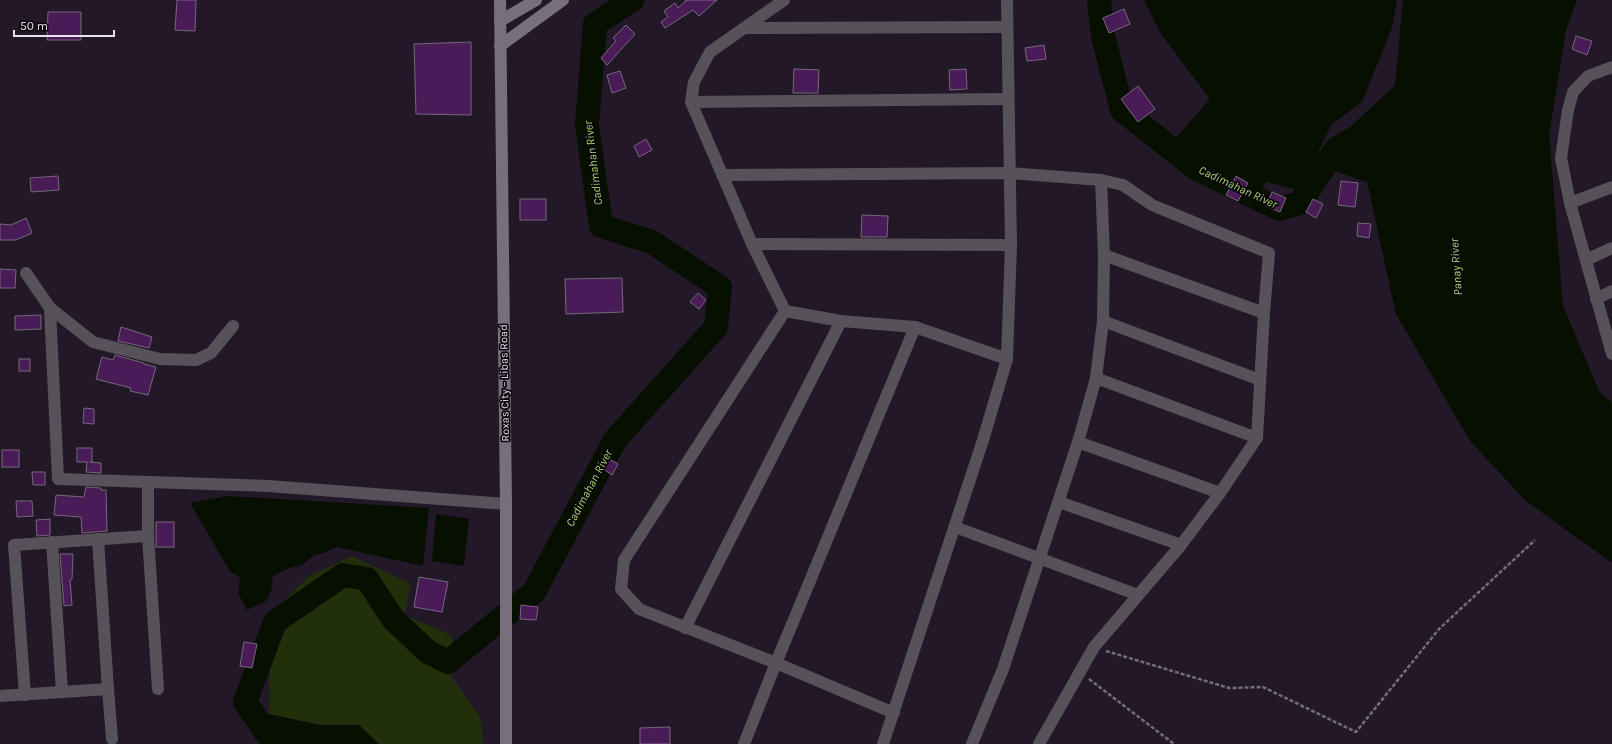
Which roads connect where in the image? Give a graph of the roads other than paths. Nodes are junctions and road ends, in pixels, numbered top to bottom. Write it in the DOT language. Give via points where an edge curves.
graph roads {
  1 [pos="500,0"];
  2 [pos="536,0"];
  3 [pos="563,0"];
  4 [pos="784,0"];
  5 [pos="1007,0"];
  6 [pos="500,21"];
  7 [pos="1007,27"];
  8 [pos="744,28"];
  9 [pos="500,46"];
  10 [pos="1612,67"];
  11 [pos="1008,99"];
  12 [pos="691,102"];
  13 [pos="1009,173"];
  14 [pos="722,175"];
  15 [pos="1102,180"];
  16 [pos="1612,187"];
  17 [pos="1570,203"];
  18 [pos="752,244"];
  19 [pos="1011,245"];
  20 [pos="1612,248"];
  21 [pos="1104,256"];
  22 [pos="1586,260"];
  23 [pos="26,273"];
  24 [pos="1612,291"];
  25 [pos="1596,299"];
  26 [pos="50,308"];
  27 [pos="785,311"];
  28 [pos="1264,313"];
  29 [pos="841,321"];
  30 [pos="1103,321"];
  31 [pos="233,326"];
  32 [pos="915,327"];
  33 [pos="1612,354"];
  34 [pos="1007,359"];
  35 [pos="1096,378"];
  36 [pos="1260,380"];
  37 [pos="1257,438"];
  38 [pos="1078,442"];
  39 [pos="148,483"];
  40 [pos="1220,493"];
  41 [pos="1059,502"];
  42 [pos="506,504"];
  43 [pos="955,527"];
  44 [pos="148,536"];
  45 [pos="98,539"];
  46 [pos="52,542"];
  47 [pos="1181,545"];
  48 [pos="1039,559"];
  49 [pos="1138,595"];
  50 [pos="686,628"];
  51 [pos="776,663"];
  52 [pos="108,689"];
  53 [pos="158,689"];
  54 [pos="62,692"];
  55 [pos="25,694"];
  56 [pos="0,696"];
  57 [pos="894,713"];
  58 [pos="112,739"];
  59 [pos="506,744"];
  60 [pos="744,744"];
  61 [pos="883,744"];
  62 [pos="972,744"];
  63 [pos="1039,744"];
  1 -- 6 [label="main road, Roxas City – Libas Road"];
  2 -- 6 [label="main road"];
  3 -- 9 [label="main road"];
  4 -- 8 [label="street"];
  5 -- 7 [label="street"];
  6 -- 9 [label="main road, Roxas City – Libas Road"];
  7 -- 8 [label="street"];
  7 -- 11 [label="street"];
  8 -- 12 [label="street" via="710,52 694,82"];
  9 -- 42 [label="main road, Roxas City – Libas Road"];
  10 -- 17 [label="street" via="1588,76 1573,92 1560,158"];
  11 -- 12 [label="street"];
  11 -- 13 [label="street"];
  12 -- 14 [label="street"];
  13 -- 14 [label="street"];
  13 -- 15 [label="street"];
  13 -- 19 [label="street"];
  14 -- 18 [label="street"];
  15 -- 21 [label="street"];
  15 -- 28 [label="street" via="1123,185 1152,205 1269,253"];
  16 -- 17 [label="street"];
  17 -- 22 [label="street"];
  18 -- 19 [label="street"];
  18 -- 27 [label="street"];
  19 -- 34 [label="street"];
  20 -- 22 [label="street"];
  21 -- 28 [label="street"];
  21 -- 30 [label="street"];
  22 -- 25 [label="street"];
  23 -- 26 [label="street"];
  24 -- 25 [label="street"];
  25 -- 33 [label="street"];
  26 -- 31 [label="street" via="93,342 160,359 196,360 211,353"];
  26 -- 39 [label="street" via="58,479"];
  27 -- 29 [label="street"];
  27 -- 50 [label="street" via="624,560 622,589 639,610"];
  28 -- 36 [label="street"];
  29 -- 32 [label="street"];
  29 -- 50 [label="street"];
  30 -- 35 [label="street"];
  30 -- 36 [label="street"];
  32 -- 34 [label="street"];
  32 -- 51 [label="street"];
  34 -- 43 [label="street"];
  35 -- 37 [label="street"];
  35 -- 38 [label="street"];
  36 -- 37 [label="street"];
  37 -- 40 [label="street"];
  38 -- 40 [label="street"];
  38 -- 41 [label="street"];
  39 -- 42 [label="street" via="268,486"];
  39 -- 44 [label="street"];
  40 -- 47 [label="street"];
  41 -- 47 [label="street"];
  41 -- 48 [label="street"];
  42 -- 59 [label="main road, Roxas City – Libas Road"];
  43 -- 48 [label="street"];
  43 -- 57 [label="street"];
  44 -- 45 [label="street"];
  44 -- 53 [label="street"];
  45 -- 46 [label="street"];
  45 -- 52 [label="street"];
  46 -- 54 [label="street"];
  46 -- 55 [label="street" via="14,545"];
  47 -- 49 [label="street"];
  48 -- 49 [label="street"];
  48 -- 62 [label="street" via="1003,670"];
  49 -- 63 [label="street" via="1094,647"];
  50 -- 51 [label="street"];
  51 -- 57 [label="street"];
  51 -- 60 [label="street"];
  52 -- 54 [label="street"];
  52 -- 58 [label="street"];
  54 -- 55 [label="street"];
  55 -- 56 [label="street"];
  57 -- 61 [label="street"];
}
